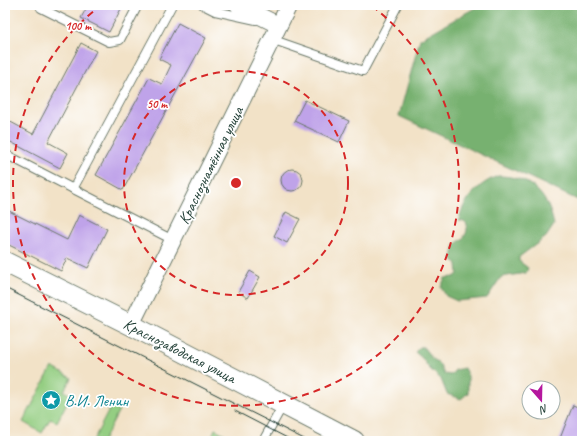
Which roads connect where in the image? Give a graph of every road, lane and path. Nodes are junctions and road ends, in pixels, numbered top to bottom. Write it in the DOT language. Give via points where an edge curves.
graph roads {
  1 [pos="138,5"];
  2 [pos="172,5"];
  3 [pos="204,5"];
  4 [pos="238,5"];
  5 [pos="289,5"];
  6 [pos="398,5"];
  7 [pos="41,8"];
  8 [pos="275,32"];
  9 [pos="5,154"];
  10 [pos="73,189"];
  11 [pos="173,240"];
  12 [pos="5,262"];
  13 [pos="132,325"];
  14 [pos="283,404"];
  15 [pos="262,441"];
  16 [pos="354,441"];
  1 -- 7 [label="lane" via="120,40 108,42"];
  2 -- 10 [label="lane"];
  3 -- 8 [label="lane"];
  4 -- 8 [label="street"];
  5 -- 8 [label="street, Краснознамённая улица"];
  6 -- 8 [label="lane" via="363,71"];
  8 -- 11 [label="street, Краснознамённая улица"];
  9 -- 10 [label="lane"];
  10 -- 11 [label="lane"];
  11 -- 13 [label="street, Краснознамённая улица"];
  12 -- 13 [label="street, Краснозаводская улица"];
  13 -- 14 [label="street, Краснозаводская улица"];
  14 -- 15 [label="lane"];
  14 -- 16 [label="street, Краснозаводская улица"];
}
